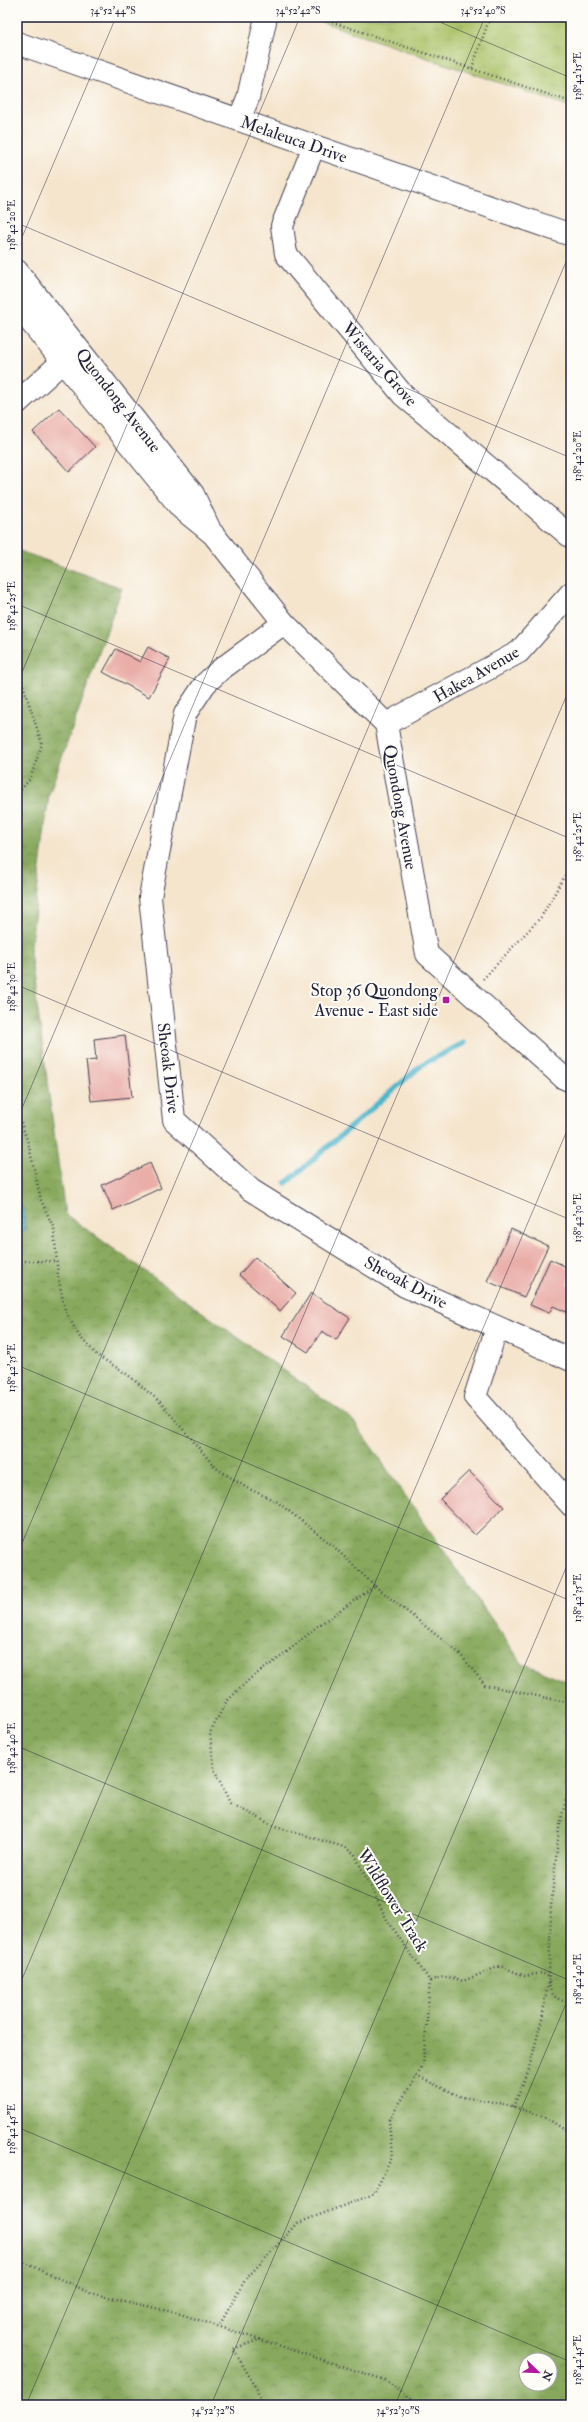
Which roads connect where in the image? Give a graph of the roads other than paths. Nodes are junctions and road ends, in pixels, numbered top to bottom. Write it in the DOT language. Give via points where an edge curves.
graph roads {
  1 [pos="266,17"];
  2 [pos="17,43"];
  3 [pos="239,120"];
  4 [pos="314,146"];
  5 [pos="571,235"];
  6 [pos="17,271"];
  7 [pos="17,305"];
  8 [pos="70,355"];
  9 [pos="17,403"];
  10 [pos="571,538"];
  11 [pos="571,593"];
  12 [pos="284,624"];
  13 [pos="386,724"];
  14 [pos="571,1081"];
  15 [pos="497,1327"];
  16 [pos="571,1360"];
  17 [pos="571,1505"];
  1 -- 3 [label="street" via="248,98"];
  2 -- 3 [label="street, Melaleuca Drive"];
  3 -- 4 [label="street, Melaleuca Drive"];
  4 -- 5 [label="street, Melaleuca Drive"];
  4 -- 10 [label="street, Wistaria Grove" via="282,226 286,254 403,395"];
  6 -- 8 [label="street, Quondong Avenue"];
  7 -- 8 [label="street, Quondong Avenue"];
  8 -- 9 [label="street"];
  8 -- 12 [label="street, Quondong Avenue" via="180,508 213,534"];
  11 -- 13 [label="street, Hakea Avenue" via="519,652"];
  12 -- 13 [label="street, Quondong Avenue"];
  12 -- 15 [label="street, Sheoak Drive" via="220,670 205,684 185,714 150,897 174,1120 251,1190 405,1286"];
  13 -- 14 [label="street, Quondong Avenue" via="427,954 564,1078"];
  15 -- 16 [label="street, Sheoak Drive"];
  15 -- 17 [label="street" via="475,1398"];
}
